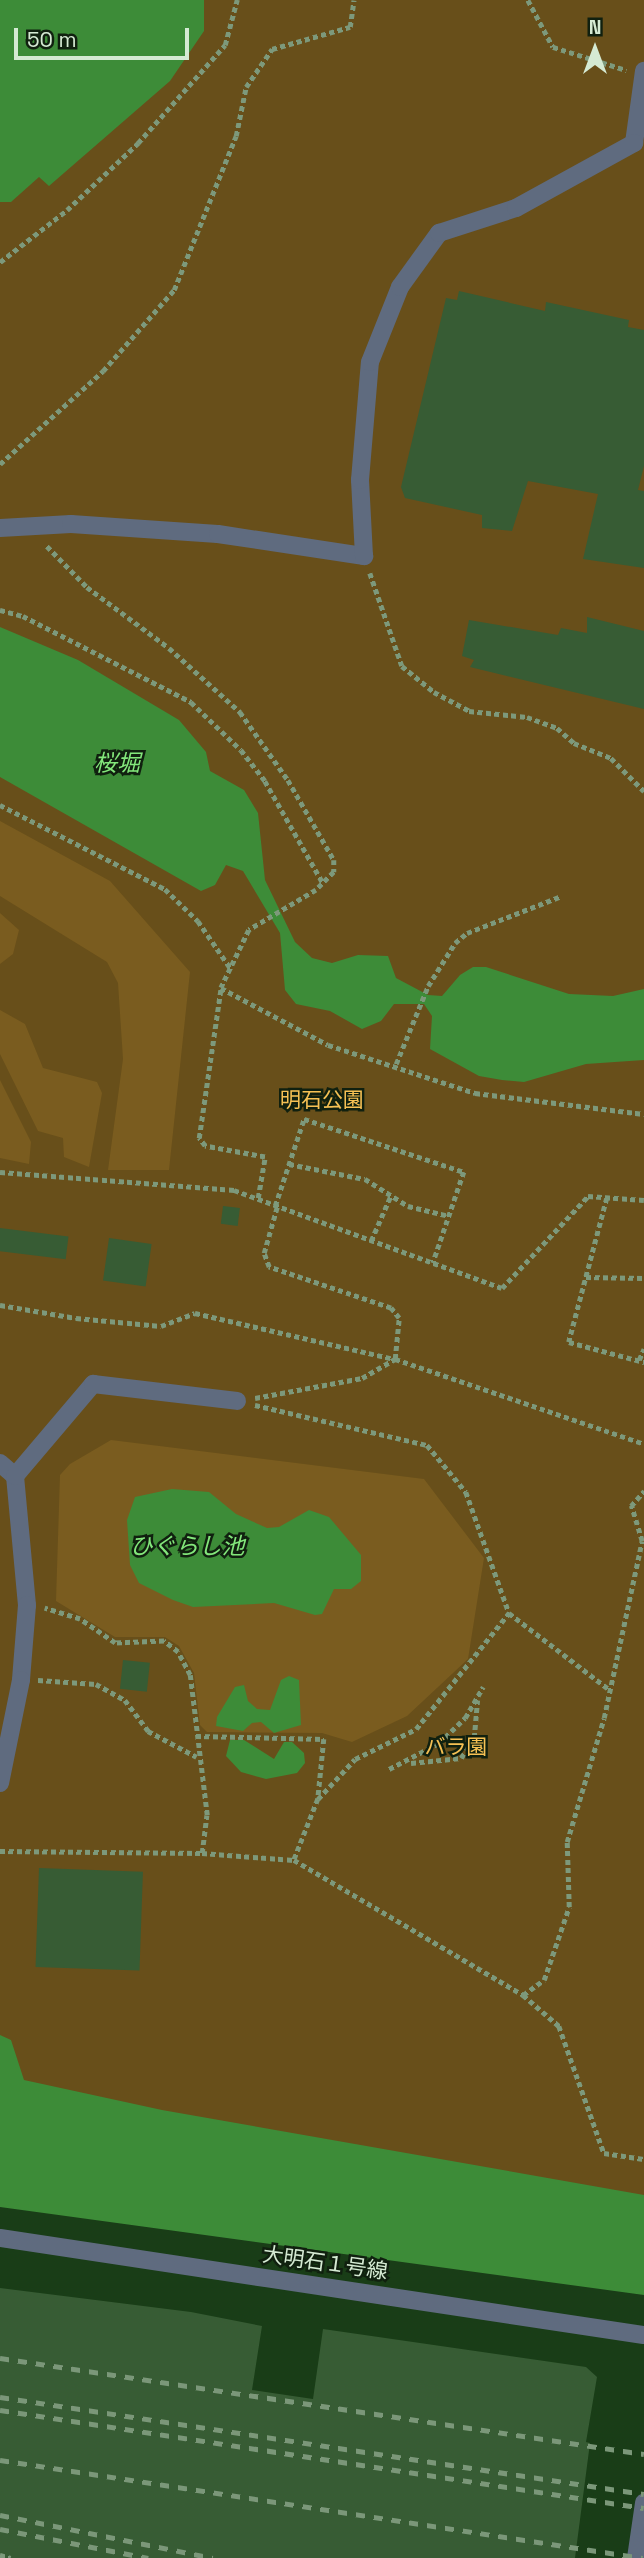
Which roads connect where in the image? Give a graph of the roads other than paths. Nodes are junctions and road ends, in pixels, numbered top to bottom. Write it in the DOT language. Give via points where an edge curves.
graph roads {
  1 [pos="644,73"];
  2 [pos="639,143"];
  3 [pos="0,528"];
  4 [pos="237,1401"];
  5 [pos="0,1463"];
  6 [pos="15,1476"];
  7 [pos="0,1783"];
  8 [pos="0,2238"];
  9 [pos="644,2335"];
  10 [pos="644,2503"];
  11 [pos="636,2558"];
  1 -- 2 [label="street"];
  2 -- 3 [label="street" via="516,208 439,233 400,287 370,362 360,480 364,556 218,534 28,524"];
  4 -- 6 [label="street" via="93,1384"];
  5 -- 6 [label="street"];
  6 -- 7 [label="street" via="27,1605 22,1680"];
  8 -- 9 [label="street, 大明石１号線"];
  10 -- 11 [label="street"];
}
